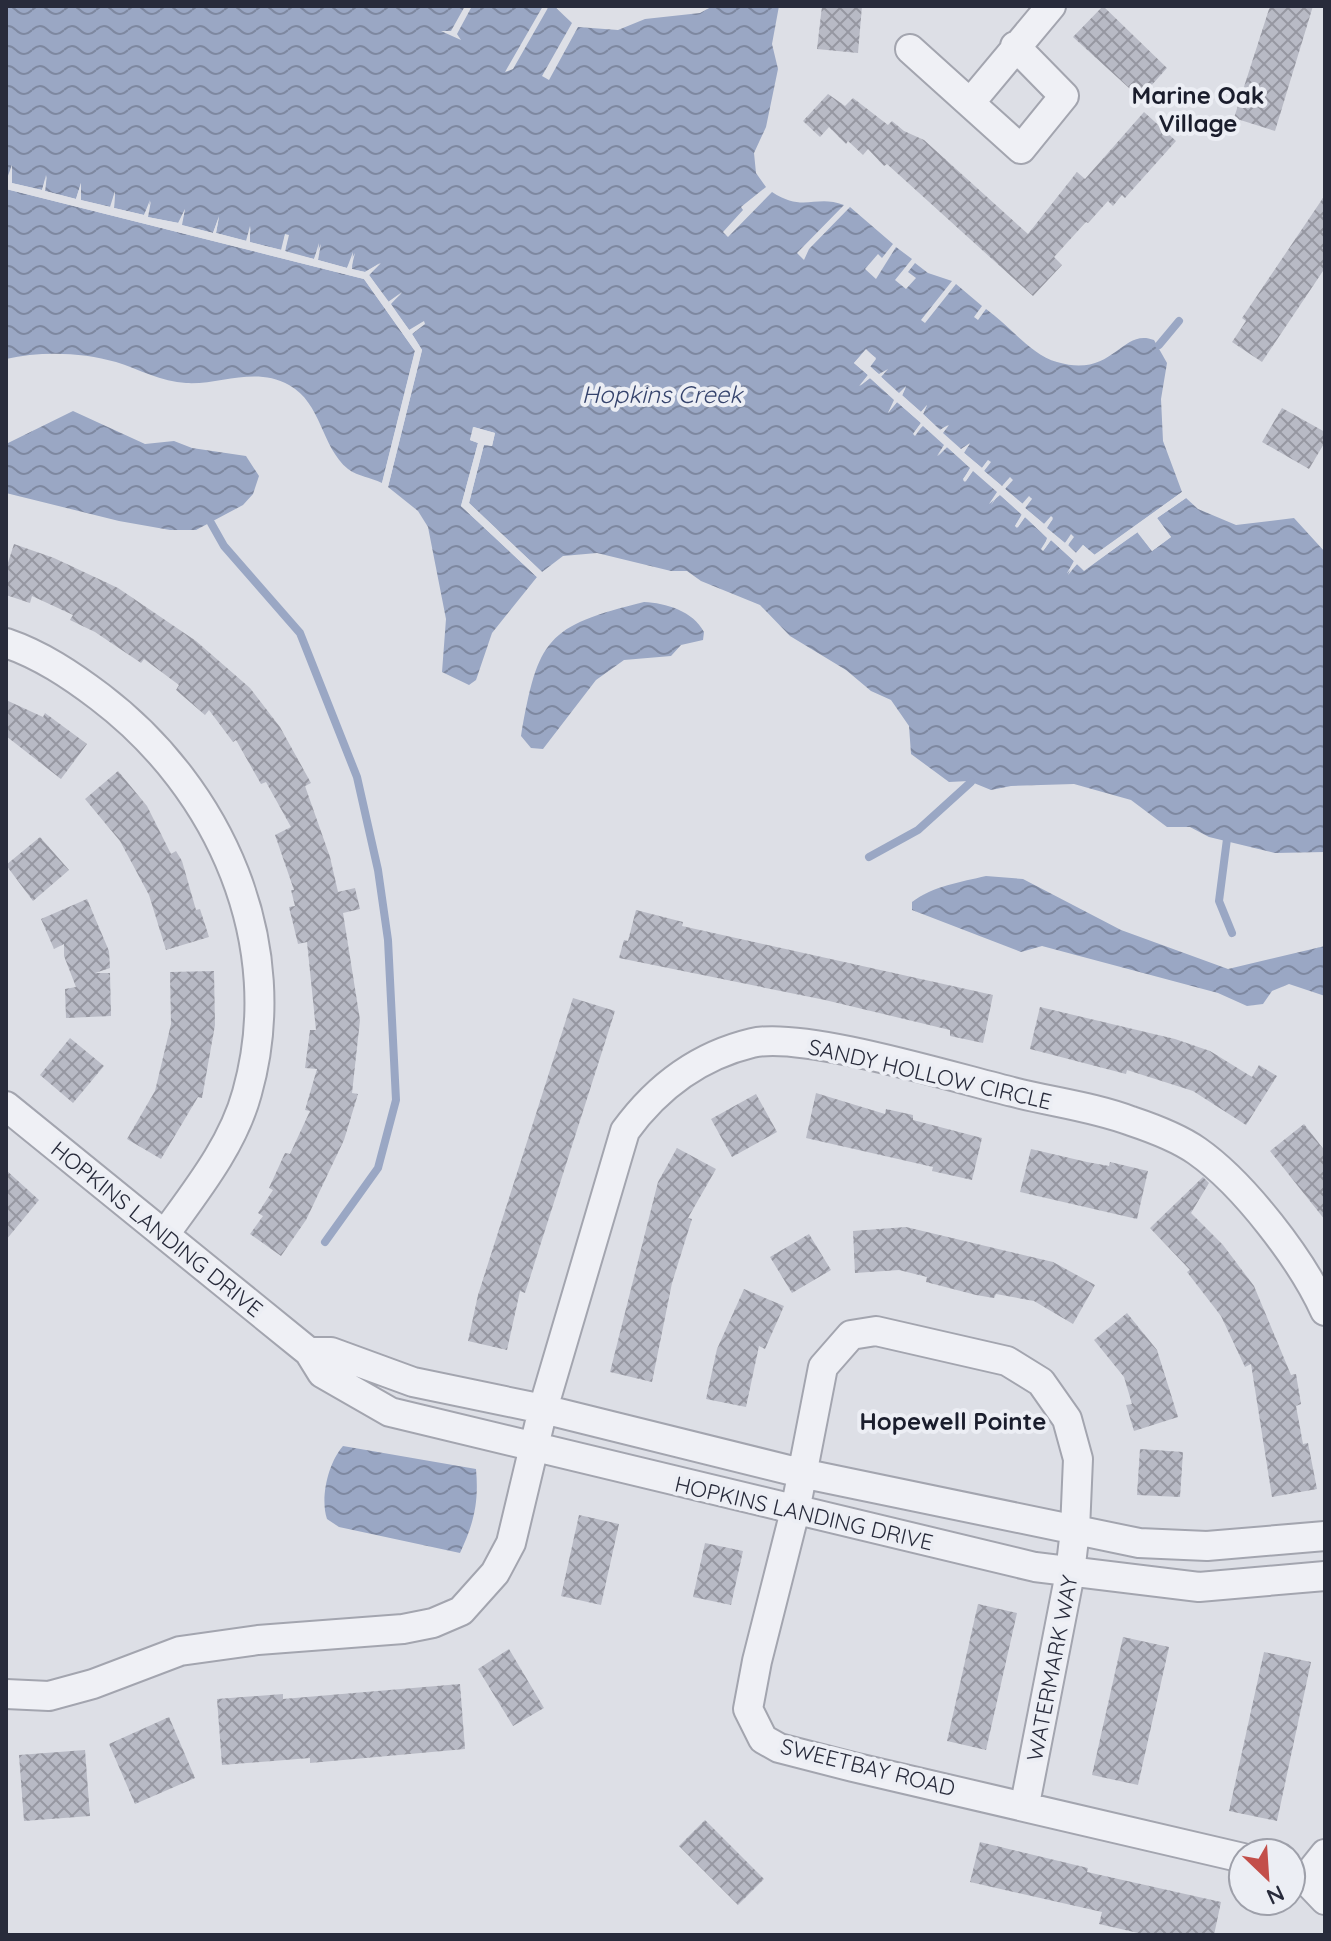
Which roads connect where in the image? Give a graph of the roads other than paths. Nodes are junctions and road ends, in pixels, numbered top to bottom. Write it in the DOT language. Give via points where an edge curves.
graph roads {
  1 [pos="1051,6"];
  2 [pos="1015,46"];
  3 [pos="910,49"];
  4 [pos="970,103"];
  5 [pos="6,643"];
  6 [pos="6,1106"];
  7 [pos="165,1234"];
  8 [pos="1325,1311"];
  9 [pos="309,1352"];
  10 [pos="543,1409"];
  11 [pos="535,1449"];
  12 [pos="801,1473"];
  13 [pos="795,1511"];
  14 [pos="1075,1530"];
  15 [pos="1325,1536"];
  16 [pos="1070,1573"];
  17 [pos="1325,1576"];
  18 [pos="6,1694"];
  19 [pos="1025,1804"];
  20 [pos="1227,1854"];
  21 [pos="1325,1854"];
  22 [pos="1307,1869"];
  23 [pos="1307,1885"];
  24 [pos="1325,1900"];
  1 -- 2 [label="street"];
  2 -- 4 [label="street"];
  2 -- 4 [label="street" via="1064,96 1021,149"];
  3 -- 4 [label="street"];
  5 -- 7 [label="street" via="79,681 130,720 168,761 233,865 250,917 261,984 258,1042 247,1096 223,1148"];
  6 -- 7 [label="street, HOPKINS LANDING DRIVE"];
  7 -- 9 [label="street, HOPKINS LANDING DRIVE"];
  8 -- 10 [label="street, SANDY HOLLOW CIRCLE" via="1313,1285 1234,1181 1195,1149 1131,1120 811,1044 754,1042 675,1078 625,1131"];
  9 -- 10 [label="street, HOPKINS LANDING DRIVE" via="331,1352 413,1382"];
  9 -- 11 [label="street, HOPKINS LANDING DRIVE" via="322,1373 390,1412"];
  10 -- 11 [label="street, SANDY HOLLOW CIRCLE"];
  10 -- 12 [label="street, HOPKINS LANDING DRIVE"];
  11 -- 13 [label="street, HOPKINS LANDING DRIVE"];
  11 -- 18 [label="street, SANDY HOLLOW CIRCLE" via="511,1543 495,1573 461,1611 403,1629 180,1651 49,1696"];
  12 -- 13 [label="street, SWEETBAY ROAD"];
  12 -- 14 [label="street, HOPKINS LANDING DRIVE"];
  12 -- 14 [label="street, WATERMARK WAY" via="823,1367 851,1335 898,1334 1007,1361 1041,1382 1067,1419 1078,1459"];
  13 -- 16 [label="street, HOPKINS LANDING DRIVE"];
  13 -- 19 [label="street, SWEETBAY ROAD" via="748,1709 763,1739 853,1767"];
  14 -- 15 [label="street, HOPKINS LANDING DRIVE" via="1139,1543 1207,1546"];
  14 -- 16 [label="street, WATERMARK WAY"];
  16 -- 17 [label="street, HOPKINS LANDING DRIVE" via="1199,1587"];
  16 -- 19 [label="street, WATERMARK WAY"];
  19 -- 20 [label="street, SWEETBAY ROAD"];
  21 -- 22 [label="street"];
  23 -- 24 [label="street"];
}
